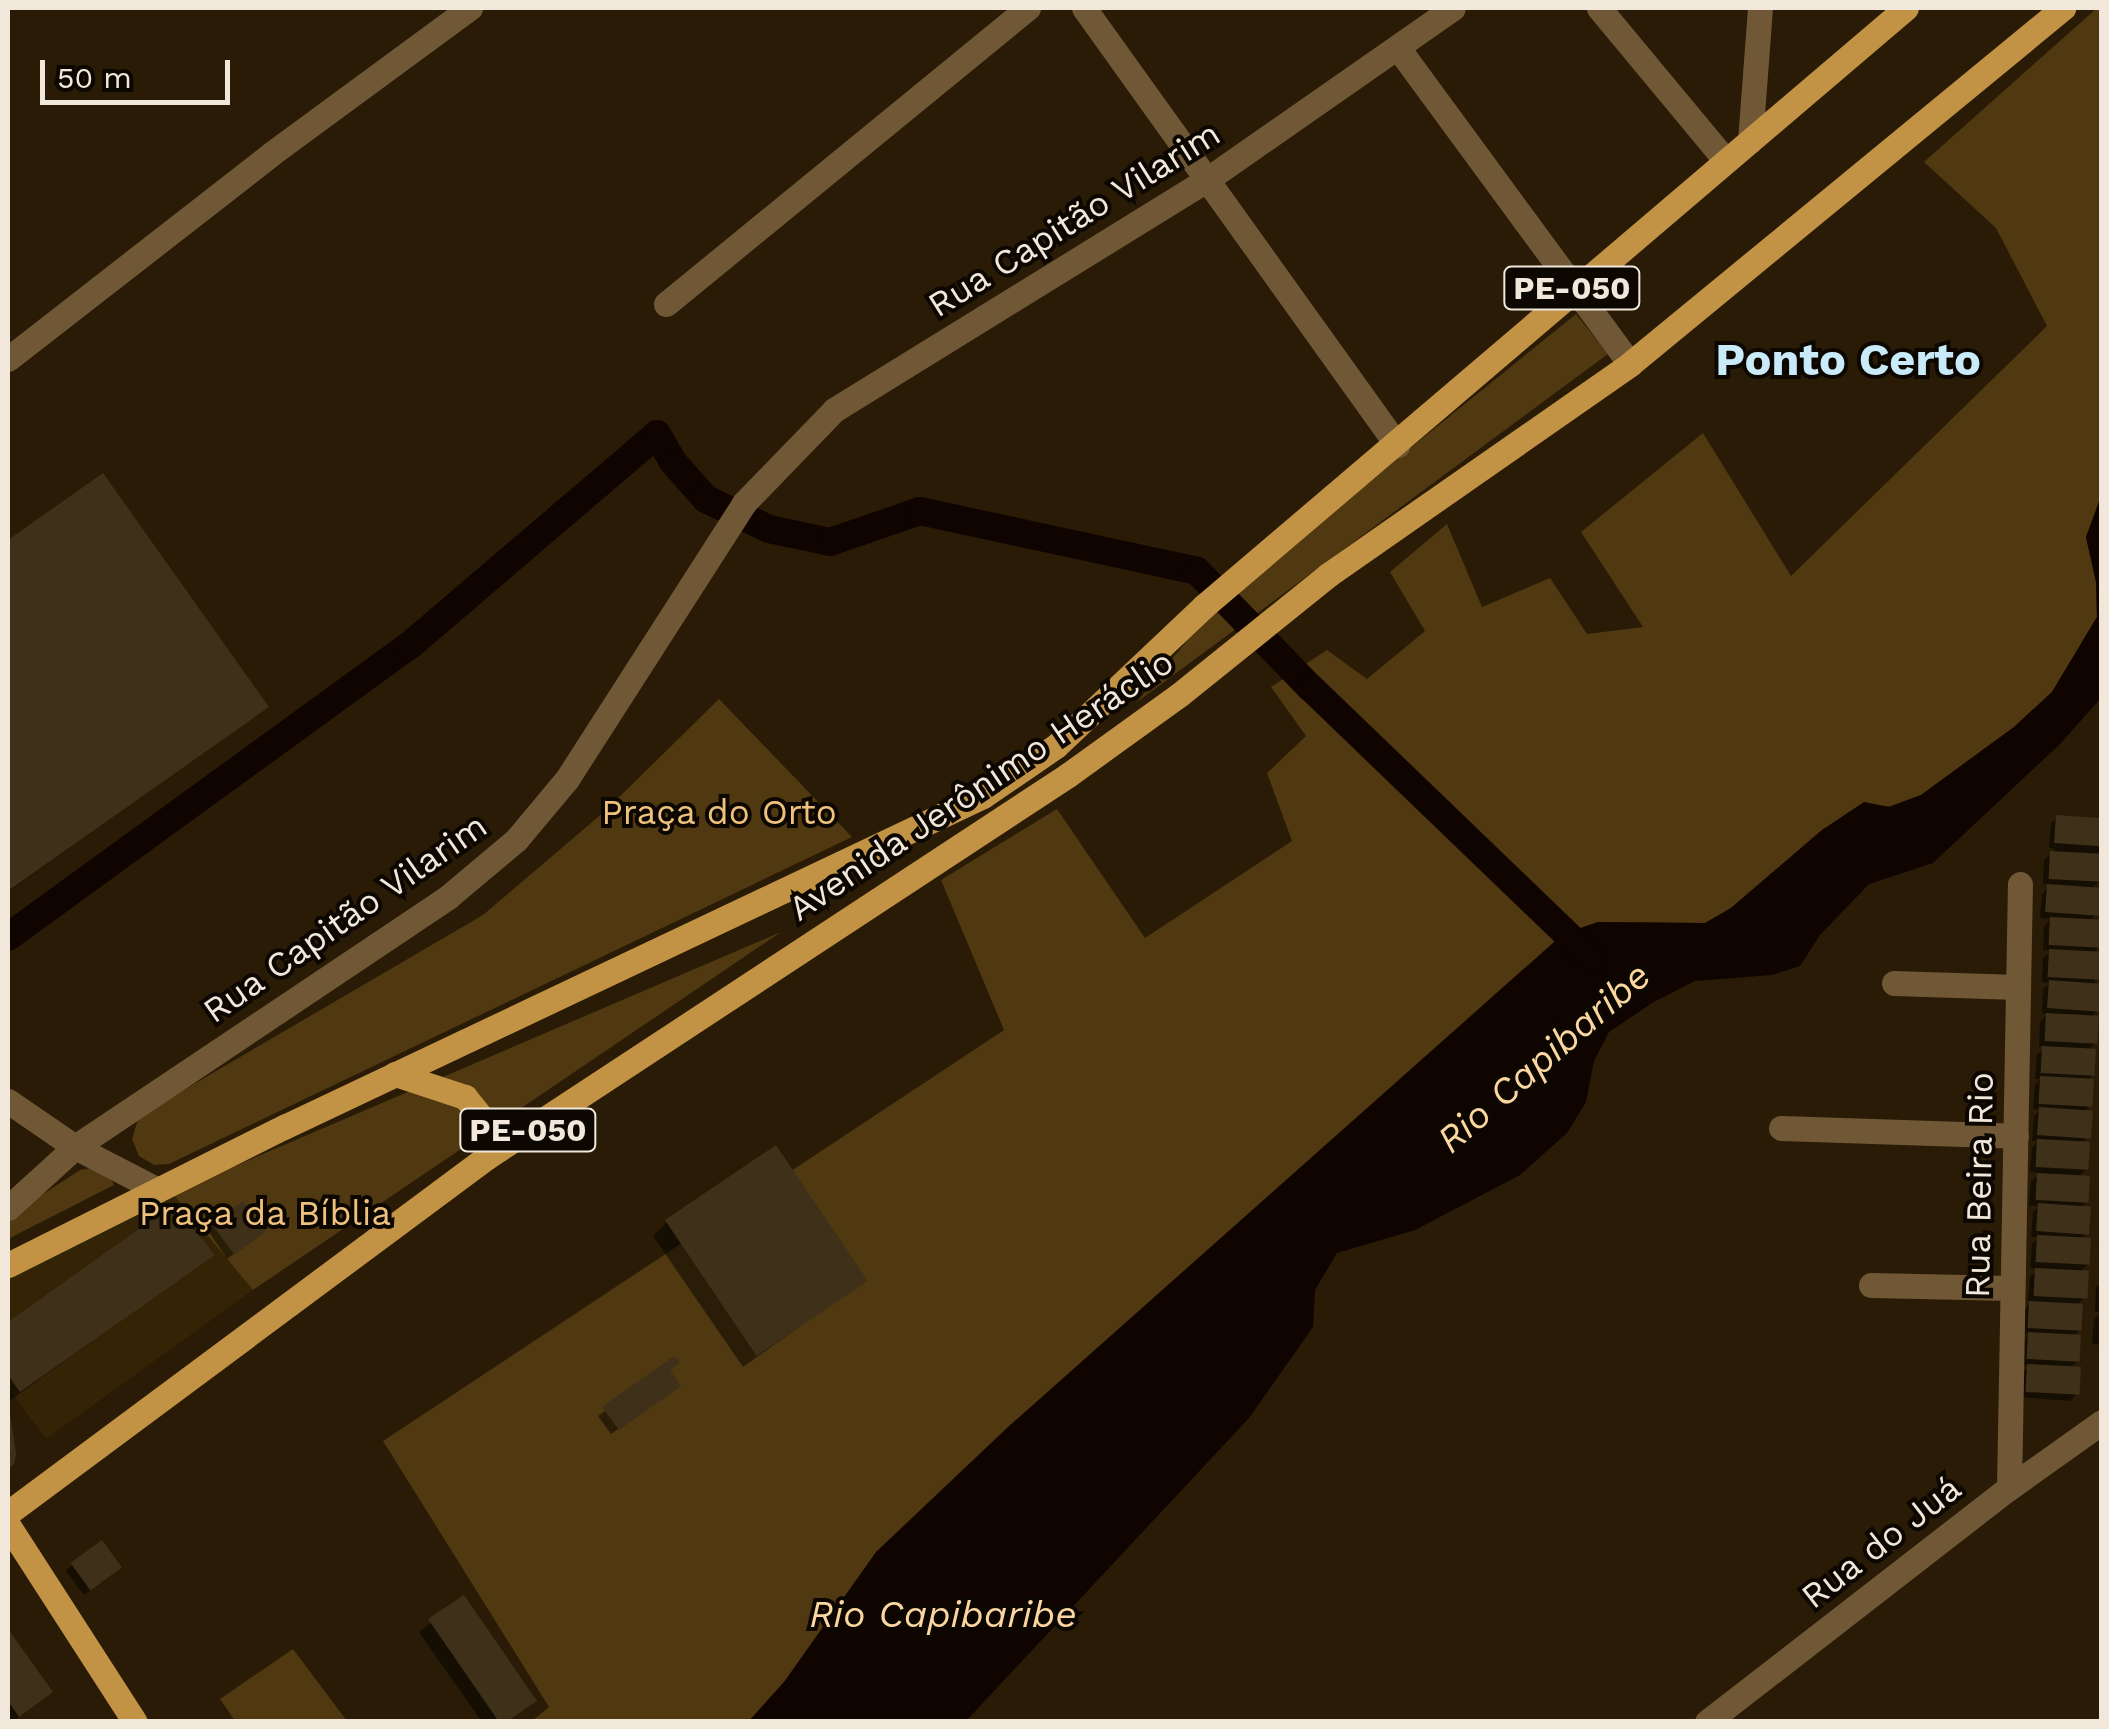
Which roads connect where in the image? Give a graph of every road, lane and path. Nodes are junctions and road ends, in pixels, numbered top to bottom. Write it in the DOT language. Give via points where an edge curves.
graph roads {
  1 [pos="470,8"];
  2 [pos="1028,8"];
  3 [pos="1084,8"];
  4 [pos="1454,8"];
  5 [pos="1598,8"];
  6 [pos="1760,8"];
  7 [pos="1906,8"];
  8 [pos="2063,8"];
  9 [pos="1398,48"];
  10 [pos="1750,141"];
  11 [pos="1724,160"];
  12 [pos="1205,181"];
  13 [pos="1576,286"];
  14 [pos="666,304"];
  15 [pos="8,358"];
  16 [pos="1630,364"];
  17 [pos="1397,445"];
  18 [pos="2020,884"];
  19 [pos="1894,983"];
  20 [pos="2017,987"];
  21 [pos="395,1074"];
  22 [pos="8,1101"];
  23 [pos="1781,1128"];
  24 [pos="2016,1136"];
  25 [pos="75,1147"];
  26 [pos="488,1158"];
  27 [pos="156,1189"];
  28 [pos="8,1208"];
  29 [pos="8,1265"];
  30 [pos="1871,1285"];
  31 [pos="2011,1288"];
  32 [pos="2102,1422"];
  33 [pos="2009,1488"];
  34 [pos="8,1512"];
  35 [pos="8,1525"];
  36 [pos="134,1722"];
  37 [pos="1707,1722"];
  1 -- 15 [label="street"];
  2 -- 14 [label="street"];
  3 -- 12 [label="street"];
  4 -- 9 [label="street, Rua Capitão Vilarim"];
  5 -- 11 [label="street"];
  6 -- 10 [label="street"];
  7 -- 10 [label="main road, Avenida Jerônimo Heráclio / PE-050"];
  8 -- 16 [label="main road, Avenida Jerônimo Heráclio / PE-050"];
  9 -- 12 [label="street, Rua Capitão Vilarim"];
  9 -- 13 [label="street"];
  10 -- 11 [label="main road, Avenida Jerônimo Heráclio / PE-050"];
  11 -- 13 [label="main road, Avenida Jerônimo Heráclio / PE-050"];
  12 -- 17 [label="street"];
  12 -- 25 [label="street, Rua Capitão Vilarim" via="834,410 744,503 567,779 516,840 448,897"];
  13 -- 16 [label="street"];
  13 -- 17 [label="main road, Avenida Jerônimo Heráclio / PE-050"];
  16 -- 26 [label="main road, Avenida Jerônimo Heráclio / PE-050" via="1270,620 1068,775"];
  17 -- 21 [label="main road, Avenida Jerônimo Heráclio / PE-050" via="1204,606 1056,746 983,796"];
  18 -- 20 [label="street, Rua Beira Rio"];
  19 -- 20 [label="street"];
  20 -- 24 [label="street, Rua Beira Rio"];
  21 -- 26 [label="main road" via="465,1097 488,1125"];
  21 -- 27 [label="main road, Avenida Jerônimo Heráclio / PE-050"];
  22 -- 25 [label="street"];
  23 -- 24 [label="street"];
  24 -- 31 [label="street, Rua Beira Rio"];
  25 -- 27 [label="street"];
  25 -- 28 [label="street, Rua Capitão Vilarim"];
  26 -- 34 [label="main road, Avenida Jerônimo Heráclio / PE-050"];
  27 -- 29 [label="main road, Avenida Jerônimo Heráclio / PE-050"];
  30 -- 31 [label="street"];
  31 -- 33 [label="street, Rua Beira Rio"];
  32 -- 33 [label="street, Rua do Juá"];
  33 -- 37 [label="street, Rua do Juá"];
  35 -- 36 [label="main road"];
}
